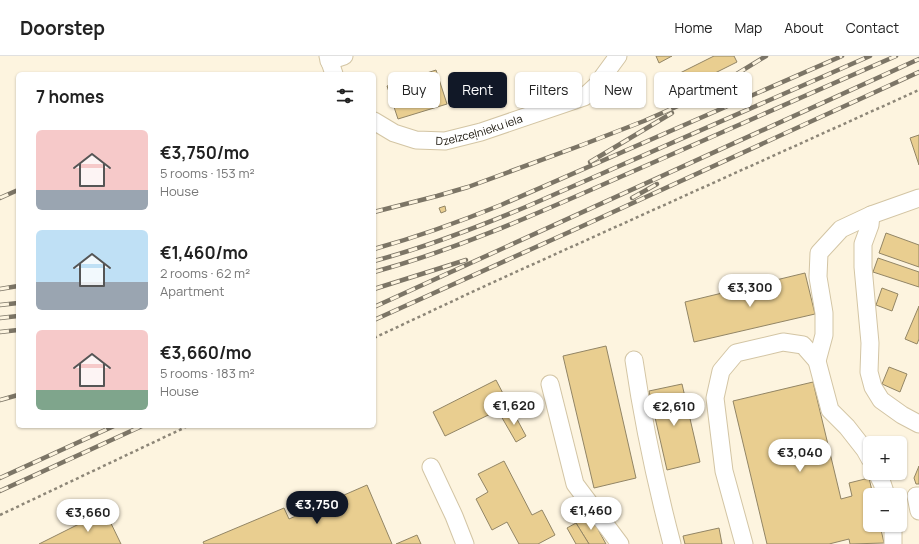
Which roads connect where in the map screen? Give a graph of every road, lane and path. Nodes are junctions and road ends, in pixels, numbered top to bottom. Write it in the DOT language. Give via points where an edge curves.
graph roads {
  1 [pos="618,56"];
  2 [pos="919,90"];
  3 [pos="376,122"];
  4 [pos="919,198"];
  5 [pos="871,215"];
  6 [pos="376,337"];
  7 [pos="634,360"];
  8 [pos="817,361"];
  9 [pos="550,384"];
  10 [pos="919,424"];
  11 [pos="184,428"];
  12 [pos="863,448"];
  13 [pos="431,467"];
  14 [pos="919,496"];
  15 [pos="919,511"];
  16 [pos="0,515"];
  17 [pos="892,532"];
  18 [pos="466,544"];
  19 [pos="620,544"];
  20 [pos="672,544"];
  21 [pos="744,544"];
  22 [pos="893,544"];
  1 -- 3 [label="lane, Dzelzceļnieku iela" via="596,86 584,97 481,132 445,141 416,140 394,133"];
  2 -- 6 [label="path"];
  4 -- 5 [label="lane"];
  5 -- 8 [label="lane" via="841,229 819,253 818,277 824,314 824,335"];
  5 -- 10 [label="lane" via="863,244 862,267 873,388 880,400"];
  7 -- 20 [label="lane" via="639,397"];
  8 -- 12 [label="lane" via="830,410"];
  8 -- 21 [label="lane" via="802,345 784,342 736,353 721,371 715,398 724,471"];
  9 -- 19 [label="lane" via="575,484"];
  11 -- 16 [label="path"];
  13 -- 18 [label="lane"];
  14 -- 15 [label="lane" via="916,496"];
  17 -- 22 [label="lane"];
}
